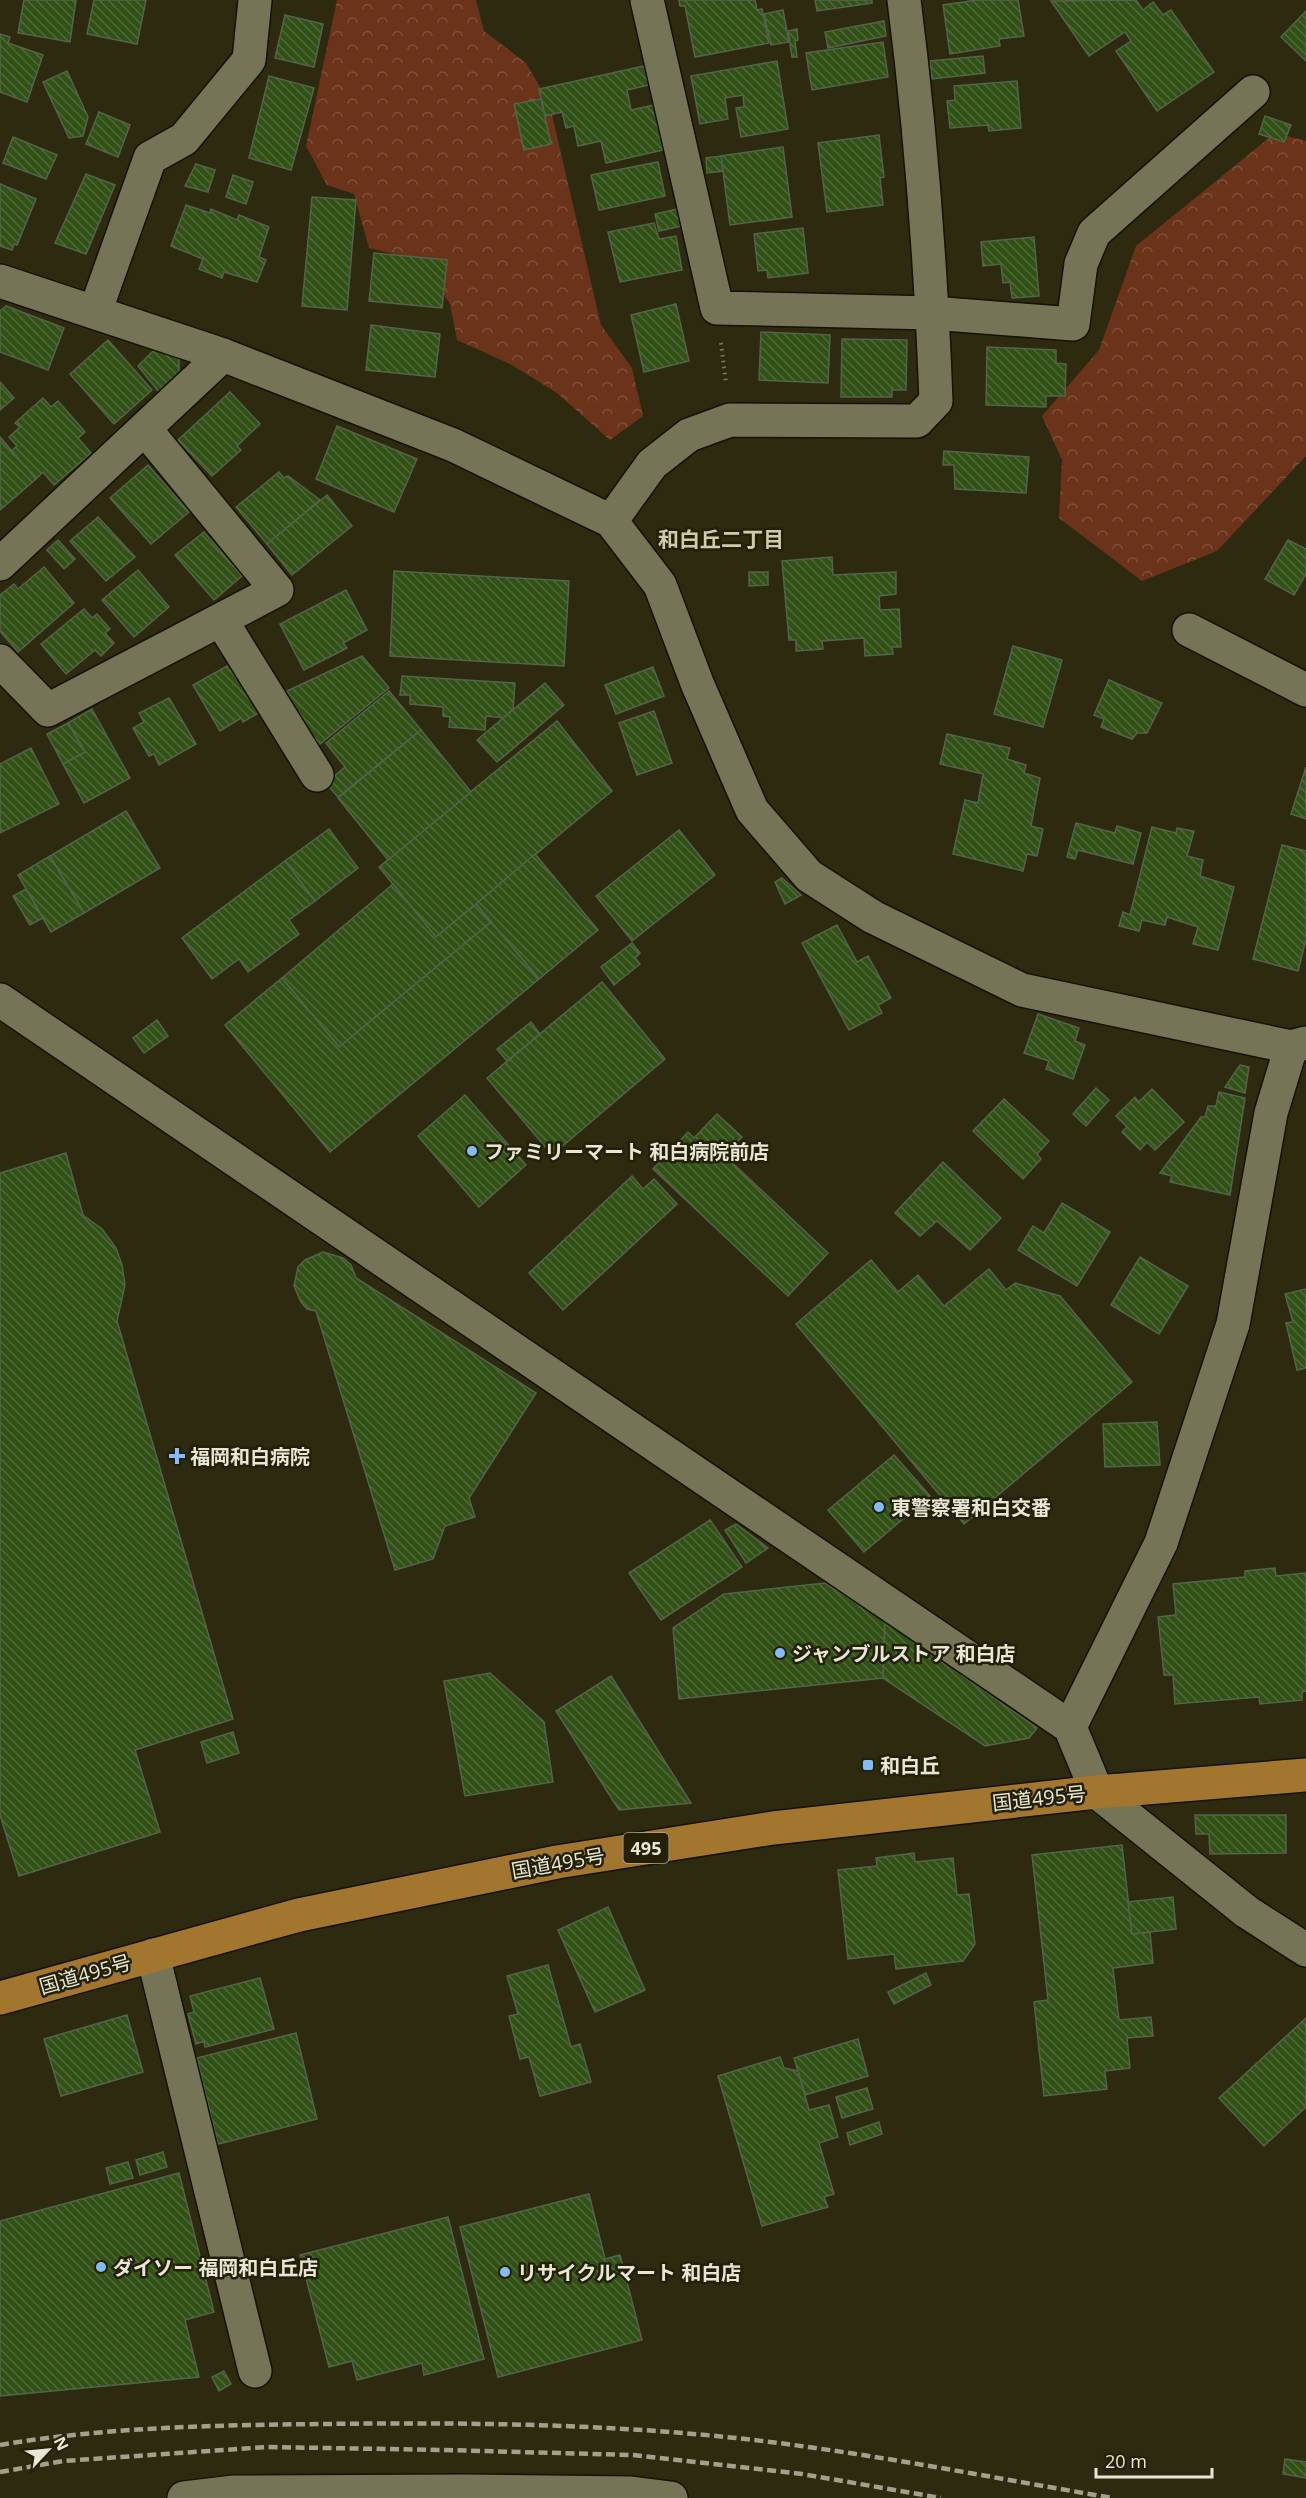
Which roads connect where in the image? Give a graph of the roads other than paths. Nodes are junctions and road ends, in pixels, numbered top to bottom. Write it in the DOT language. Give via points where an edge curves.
graph roads {
  1 [pos="255,0"];
  2 [pos="647,0"];
  3 [pos="904,0"];
  4 [pos="1253,93"];
  5 [pos="0,281"];
  6 [pos="95,312"];
  7 [pos="932,313"];
  8 [pos="223,355"];
  9 [pos="145,429"];
  10 [pos="611,520"];
  11 [pos="0,564"];
  12 [pos="221,620"];
  13 [pos="1189,630"];
  14 [pos="0,662"];
  15 [pos="1306,690"];
  16 [pos="317,776"];
  17 [pos="0,1000"];
  18 [pos="1299,1045"];
  19 [pos="1070,1727"];
  20 [pos="1306,1774"];
  21 [pos="1097,1792"];
  22 [pos="1306,1950"];
  23 [pos="153,1955"];
  24 [pos="0,1998"];
  25 [pos="255,2371"];
  26 [pos="319,2495"];
  27 [pos="201,2497"];
  28 [pos="671,2498"];
  1 -- 6 [label="street" via="249,60 184,139 150,158"];
  2 -- 7 [label="street" via="717,308"];
  3 -- 7 [label="street"];
  4 -- 7 [label="street" via="1094,233 1081,264 1073,324"];
  5 -- 6 [label="street"];
  6 -- 8 [label="street"];
  7 -- 10 [label="street" via="936,401 917,421 730,420 689,435 652,464"];
  8 -- 9 [label="street"];
  8 -- 10 [label="street" via="453,445"];
  9 -- 11 [label="street"];
  9 -- 12 [label="street" via="277,591"];
  10 -- 18 [label="street" via="660,585 752,810 809,876 873,917 1022,990"];
  12 -- 14 [label="street" via="48,710"];
  12 -- 16 [label="street"];
  13 -- 15 [label="street"];
  17 -- 19 [label="street"];
  18 -- 19 [label="street" via="1271,1113 1229,1335 1161,1543"];
  19 -- 21 [label="street"];
  20 -- 21 [label="highway, 国道495号 / 495"];
  21 -- 22 [label="street" via="1247,1912"];
  21 -- 23 [label="highway, 国道495号 / 495" via="773,1828 557,1862 299,1915"];
  23 -- 24 [label="highway, 国道495号 / 495"];
  23 -- 25 [label="street"];
  26 -- 27 [label="street" via="234,2492"];
  26 -- 28 [label="street" via="631,2493"];
}
